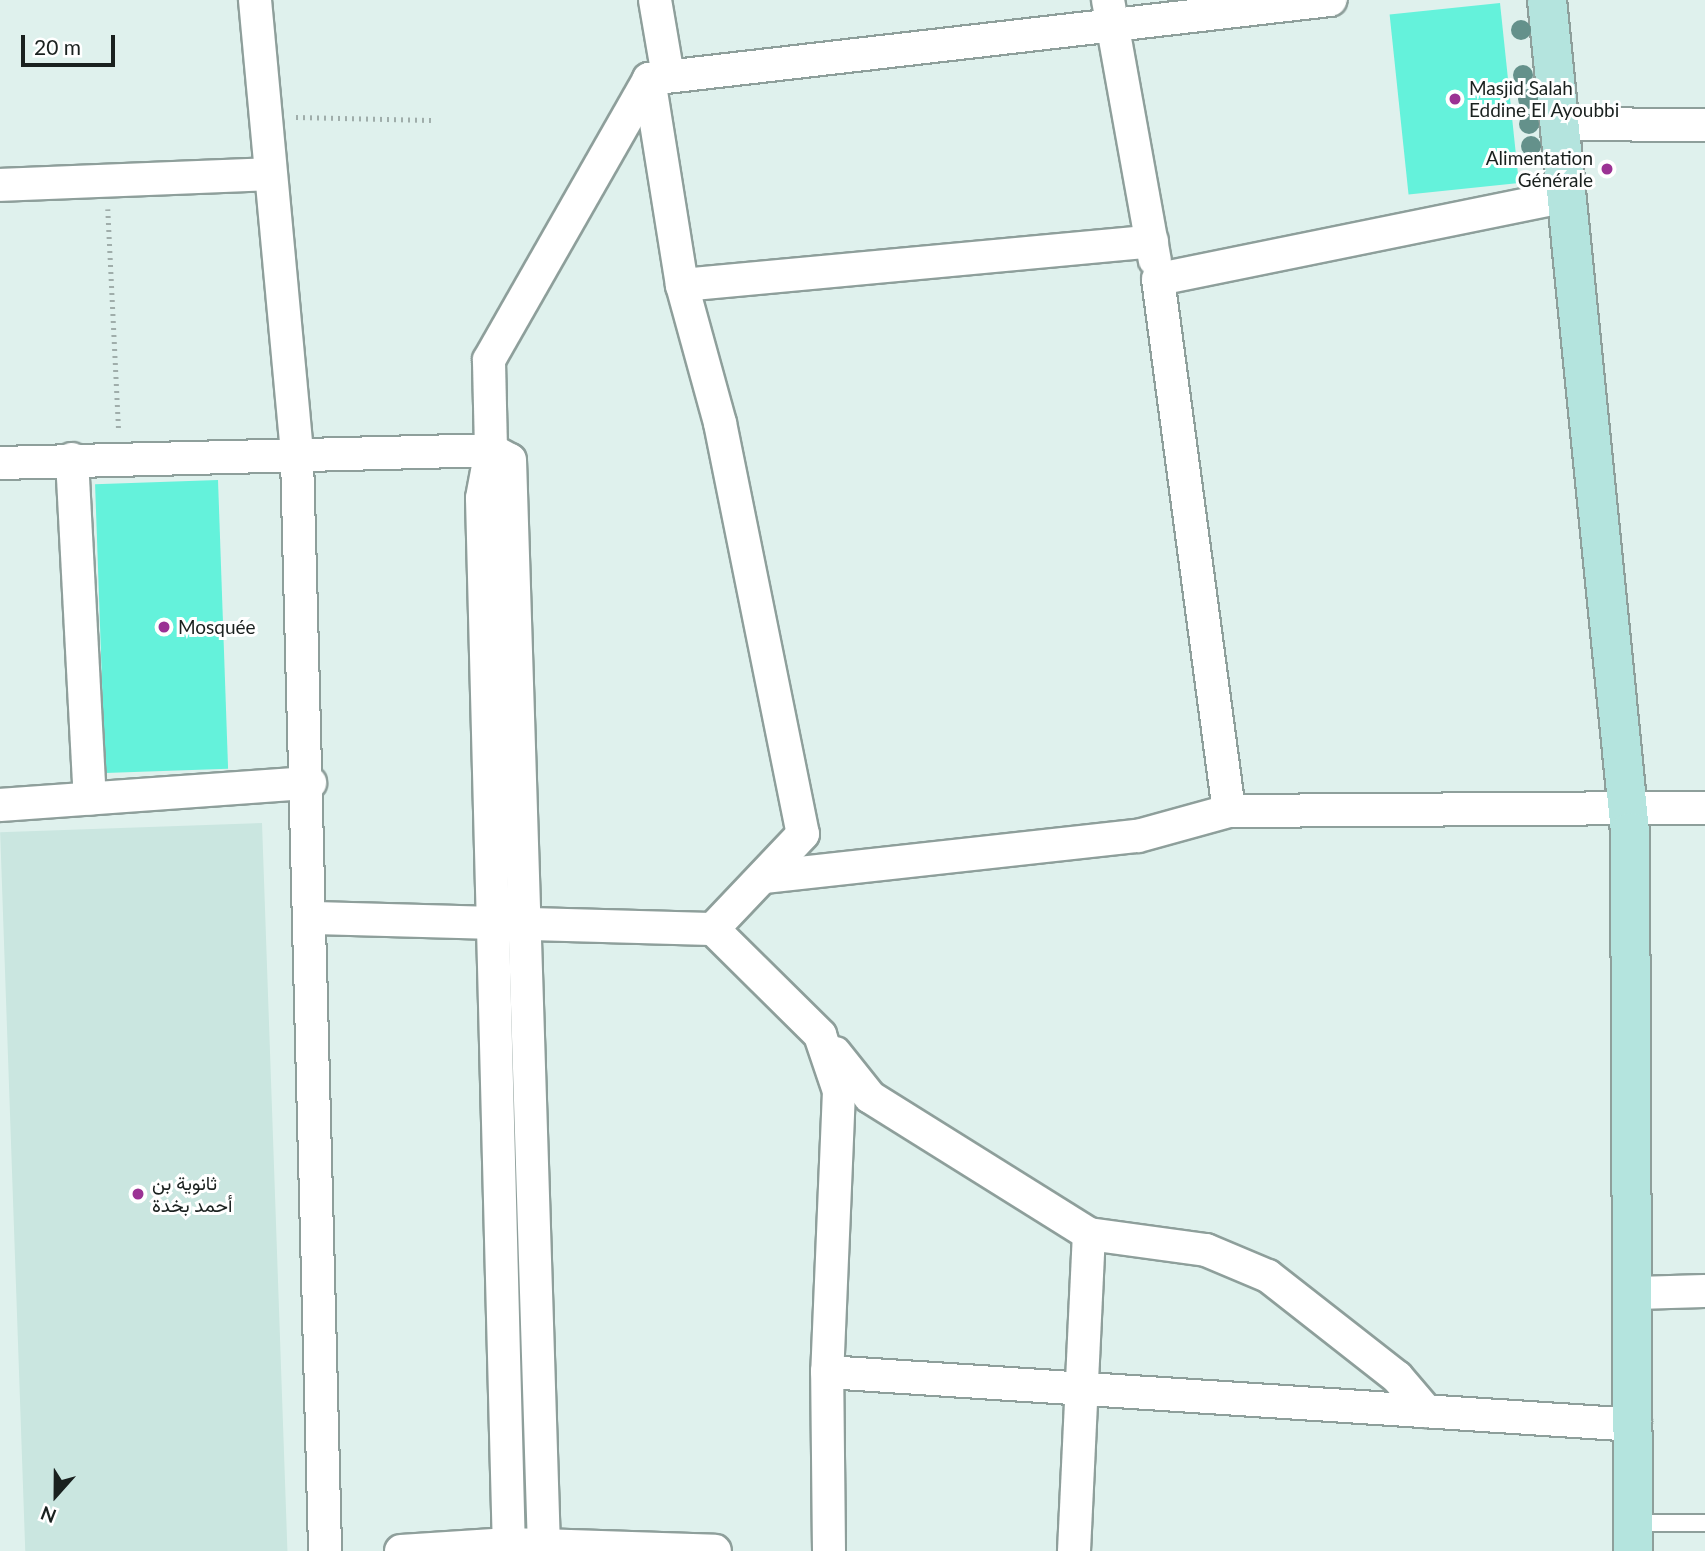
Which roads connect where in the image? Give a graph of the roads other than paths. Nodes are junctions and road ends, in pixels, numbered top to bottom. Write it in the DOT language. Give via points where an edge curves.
graph roads {
  1 [pos="654,0"];
  2 [pos="1330,0"];
  3 [pos="1547,0"];
  4 [pos="251,5"];
  5 [pos="1110,14"];
  6 [pos="659,78"];
  7 [pos="1559,124"];
  8 [pos="1705,125"];
  9 [pos="270,174"];
  10 [pos="0,185"];
  11 [pos="1567,196"];
  12 [pos="1152,241"];
  13 [pos="1158,279"];
  14 [pos="682,285"];
  15 [pos="491,450"];
  16 [pos="297,457"];
  17 [pos="72,460"];
  18 [pos="0,463"];
  19 [pos="310,783"];
  20 [pos="90,799"];
  21 [pos="0,805"];
  22 [pos="1628,808"];
  23 [pos="1705,808"];
  24 [pos="1229,811"];
  25 [pos="764,877"];
  26 [pos="313,918"];
  27 [pos="524,924"];
  28 [pos="493,925"];
  29 [pos="713,929"];
  30 [pos="820,1035"];
  31 [pos="1089,1234"];
  32 [pos="1705,1291"];
  33 [pos="1636,1293"];
  34 [pos="827,1372"];
  35 [pos="1081,1389"];
  36 [pos="1426,1411"];
  37 [pos="1635,1425"];
  38 [pos="1705,1523"];
  39 [pos="1633,1537"];
  40 [pos="544,1546"];
  41 [pos="509,1548"];
  42 [pos="682,1550"];
  43 [pos="325,1551"];
  44 [pos="401,1551"];
  45 [pos="715,1551"];
  46 [pos="829,1551"];
  47 [pos="1074,1551"];
  1 -- 6 [label="street"];
  2 -- 5 [label="street"];
  3 -- 7 [label="main road"];
  4 -- 9 [label="street"];
  5 -- 6 [label="street"];
  5 -- 12 [label="street"];
  6 -- 14 [label="street"];
  6 -- 15 [label="street" via="489,360"];
  7 -- 8 [label="street"];
  7 -- 11 [label="main road"];
  9 -- 10 [label="street"];
  9 -- 16 [label="street"];
  11 -- 13 [label="street"];
  11 -- 22 [label="main road"];
  12 -- 13 [label="street"];
  12 -- 14 [label="street"];
  13 -- 24 [label="street"];
  14 -- 25 [label="street" via="720,423 803,834"];
  15 -- 16 [label="street"];
  15 -- 27 [label="street" via="510,460"];
  15 -- 28 [label="street" via="482,498"];
  16 -- 17 [label="street"];
  16 -- 19 [label="street"];
  17 -- 18 [label="street"];
  17 -- 20 [label="street"];
  19 -- 20 [label="street"];
  19 -- 26 [label="street"];
  20 -- 21 [label="street"];
  22 -- 23 [label="street"];
  22 -- 24 [label="street"];
  22 -- 33 [label="main road"];
  24 -- 25 [label="street" via="1138,836"];
  25 -- 29 [label="street"];
  26 -- 28 [label="street"];
  26 -- 43 [label="street"];
  27 -- 28 [label="street"];
  27 -- 29 [label="street"];
  27 -- 40 [label="street"];
  28 -- 41 [label="street"];
  29 -- 30 [label="street"];
  30 -- 31 [label="street" via="870,1097"];
  30 -- 34 [label="street" via="839,1091"];
  31 -- 35 [label="street"];
  31 -- 36 [label="street" via="1206,1250 1268,1276 1396,1377"];
  32 -- 33 [label="street"];
  33 -- 37 [label="main road"];
  34 -- 35 [label="street"];
  34 -- 46 [label="street"];
  35 -- 36 [label="street"];
  35 -- 47 [label="street"];
  36 -- 37 [label="street"];
  37 -- 39 [label="main road"];
  38 -- 39 [label="lane"];
  40 -- 41 [label="street"];
  40 -- 42 [label="street"];
  41 -- 44 [label="street"];
  42 -- 45 [label="street"];
}
